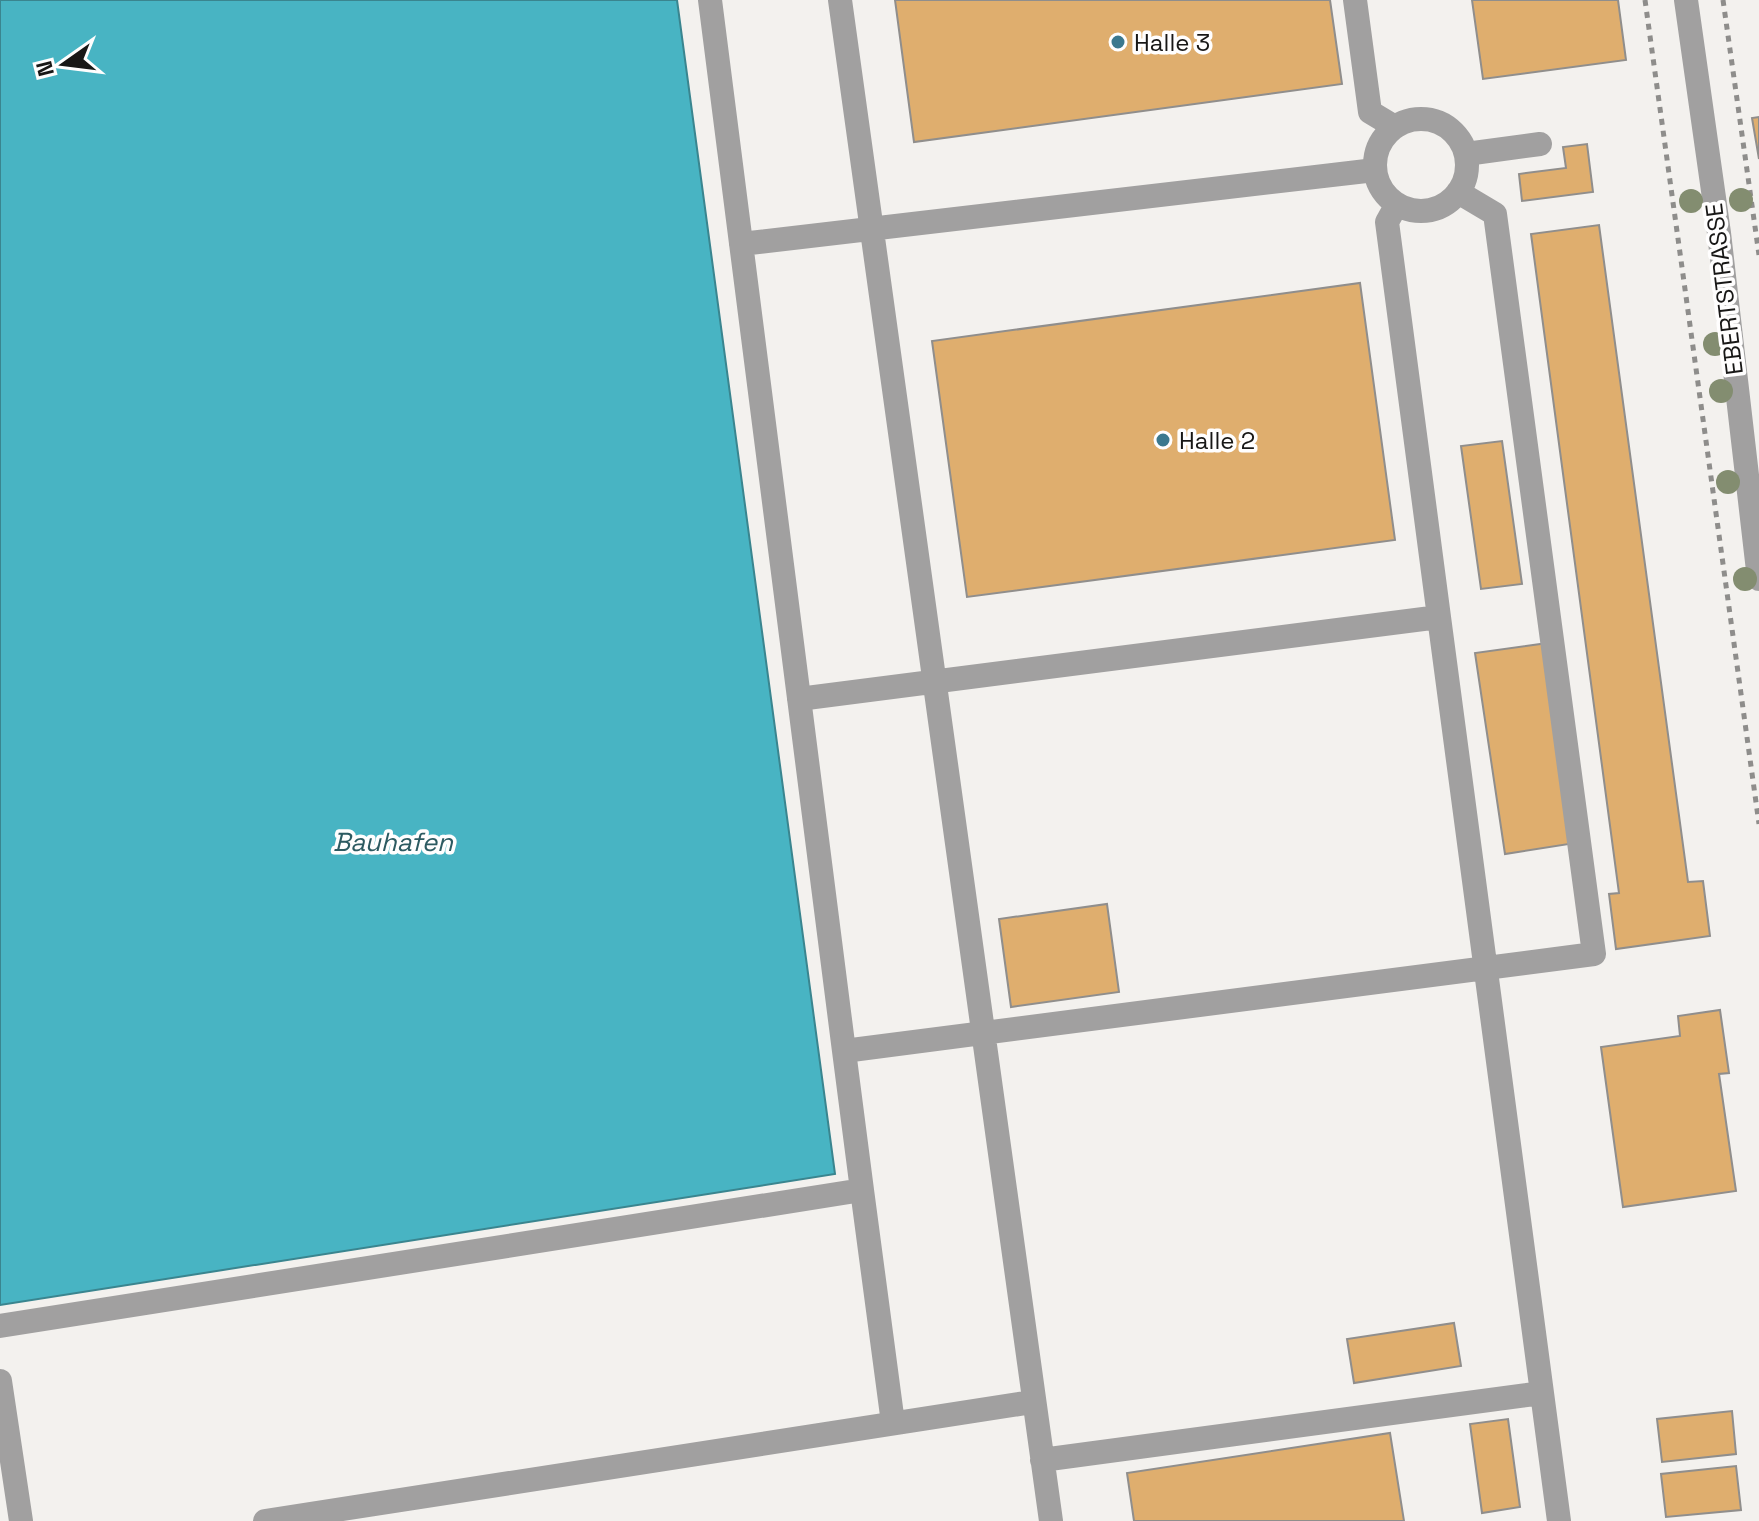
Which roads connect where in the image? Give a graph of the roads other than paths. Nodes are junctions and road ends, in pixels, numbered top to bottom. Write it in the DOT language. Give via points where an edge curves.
graph roads {
  1 [pos="710,0"];
  2 [pos="840,0"];
  3 [pos="1355,0"];
  4 [pos="1686,0"];
  5 [pos="1395,127"];
  6 [pos="1540,144"];
  7 [pos="1466,154"];
  8 [pos="1375,170"];
  9 [pos="1458,192"];
  10 [pos="1397,204"];
  11 [pos="871,228"];
  12 [pos="741,244"];
  13 [pos="1759,579"];
  14 [pos="1439,617"];
  15 [pos="933,682"];
  16 [pos="799,699"];
  17 [pos="1486,968"];
  18 [pos="981,1033"];
  19 [pos="844,1051"];
  20 [pos="862,1190"];
  21 [pos="0,1326"];
  22 [pos="0,1381"];
  23 [pos="1542,1393"];
  24 [pos="1032,1402"];
  25 [pos="893,1423"];
  26 [pos="1042,1460"];
  27 [pos="21,1521"];
  28 [pos="265,1521"];
  29 [pos="1051,1521"];
  30 [pos="1559,1521"];
  1 -- 12 [label="street"];
  2 -- 11 [label="street"];
  3 -- 5 [label="street" via="1370,112"];
  4 -- 13 [label="street, EBERTSTRASSE"];
  5 -- 7 [label="street" via="1408,120 1437,122 1450,129"];
  5 -- 8 [label="street" via="1379,145"];
  6 -- 7 [label="street"];
  7 -- 9 [label="street"];
  8 -- 10 [label="street" via="1382,190"];
  8 -- 11 [label="street"];
  9 -- 10 [label="street" via="1437,208 1410,210"];
  9 -- 17 [label="street" via="1495,214 1594,954"];
  10 -- 14 [label="street" via="1387,222"];
  11 -- 12 [label="street"];
  11 -- 15 [label="street"];
  12 -- 16 [label="street"];
  14 -- 15 [label="street"];
  14 -- 17 [label="street"];
  15 -- 16 [label="street"];
  15 -- 18 [label="street"];
  16 -- 19 [label="street"];
  17 -- 18 [label="street"];
  17 -- 23 [label="street"];
  18 -- 19 [label="street"];
  18 -- 24 [label="street"];
  19 -- 20 [label="street"];
  20 -- 21 [label="street"];
  20 -- 25 [label="street"];
  22 -- 27 [label="street"];
  23 -- 26 [label="street"];
  23 -- 30 [label="street"];
  24 -- 25 [label="street"];
  24 -- 26 [label="street"];
  25 -- 28 [label="street"];
  26 -- 29 [label="street"];
}
